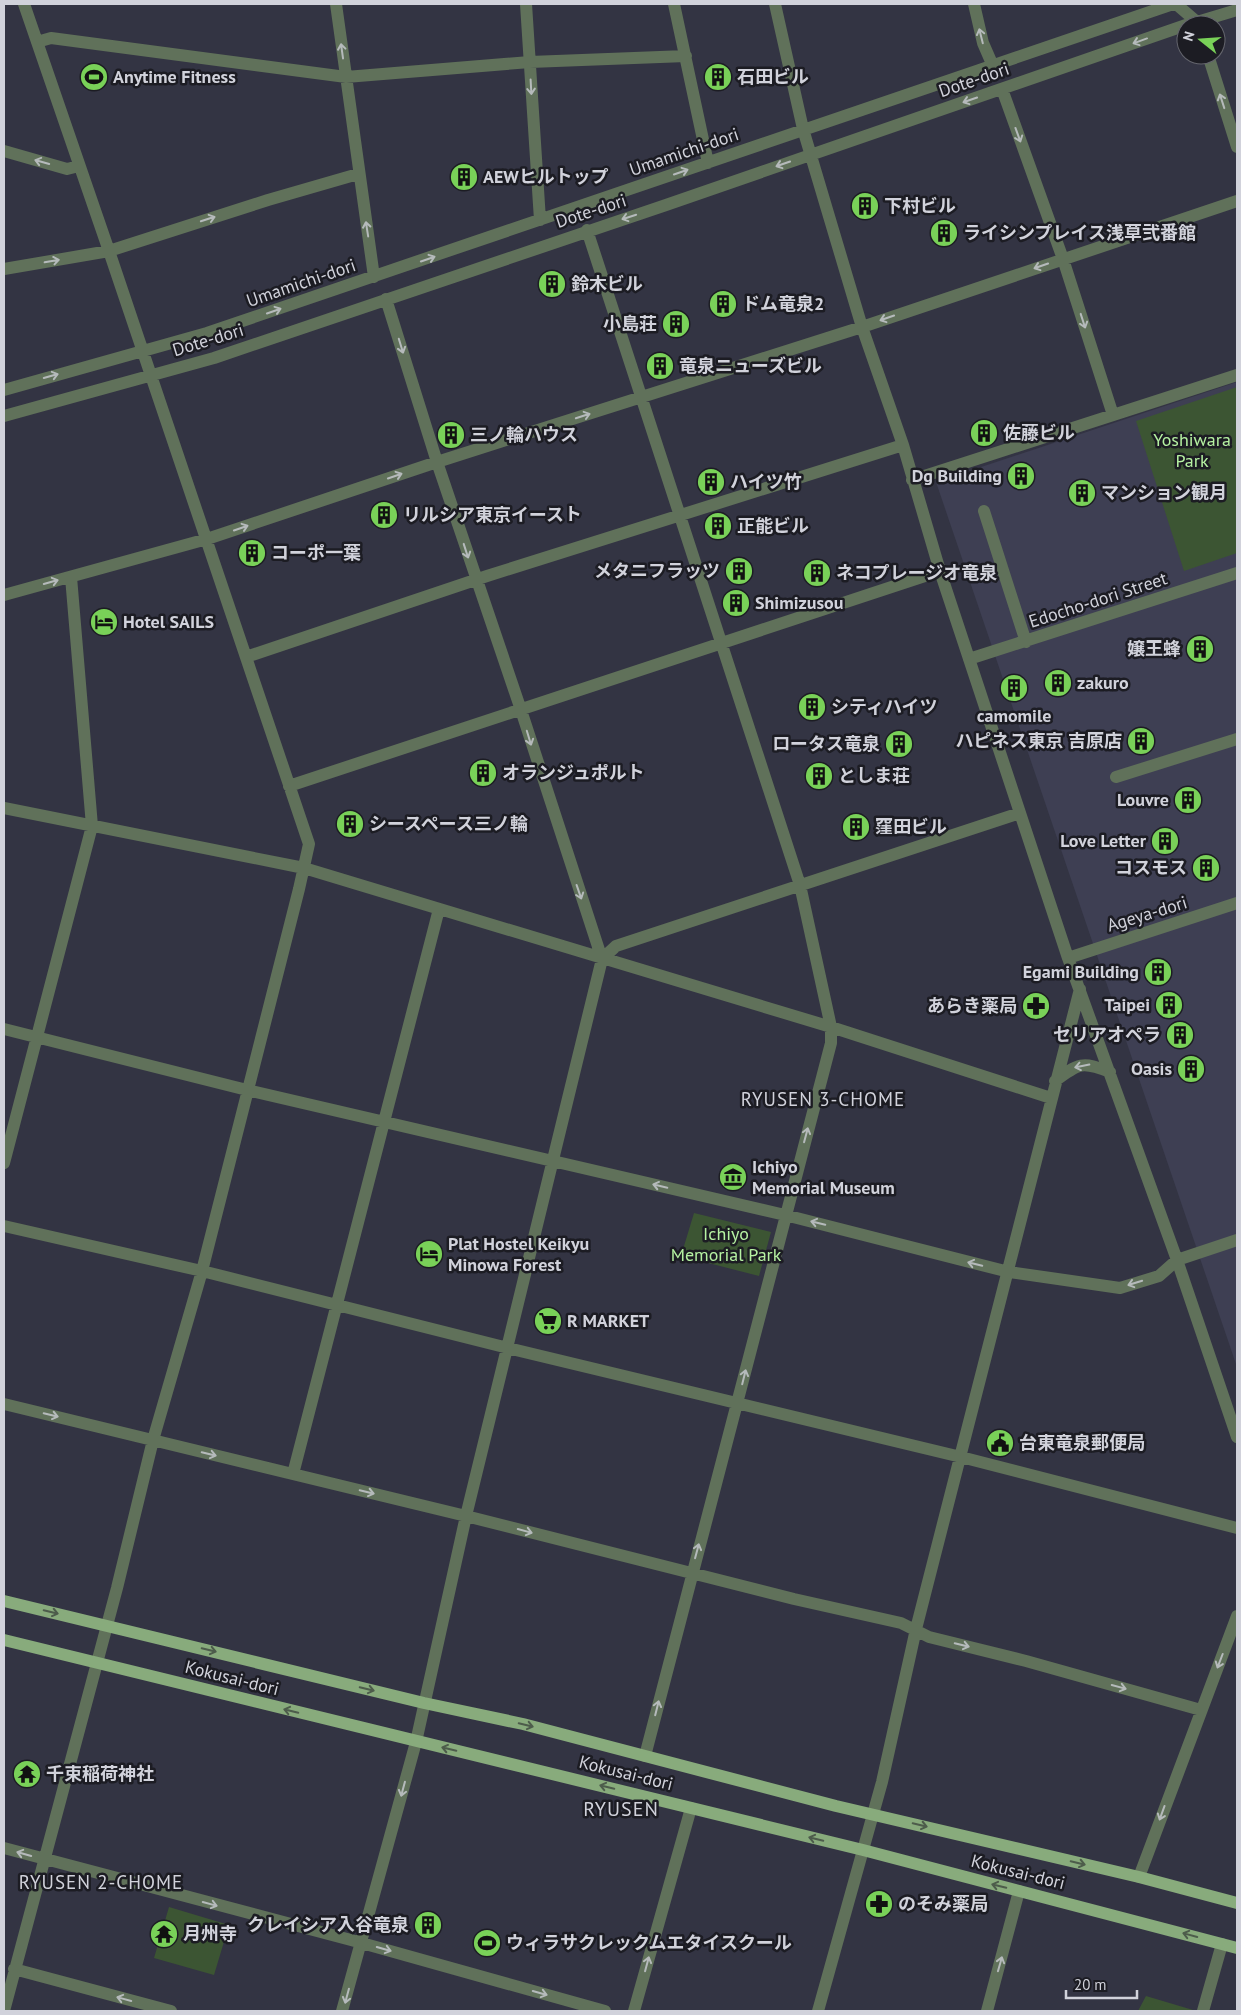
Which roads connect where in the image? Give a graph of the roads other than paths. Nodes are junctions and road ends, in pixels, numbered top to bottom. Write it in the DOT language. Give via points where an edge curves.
graph roads {
  1 [pos="24,4"];
  2 [pos="336,4"];
  3 [pos="526,4"];
  4 [pos="674,4"];
  5 [pos="775,4"];
  6 [pos="974,4"];
  7 [pos="1175,4"];
  8 [pos="1237,10"];
  9 [pos="1184,15"];
  10 [pos="1221,15"];
  11 [pos="1176,29"];
  12 [pos="37,42"];
  13 [pos="686,56"];
  14 [pos="530,62"];
  15 [pos="1211,65"];
  16 [pos="993,66"];
  17 [pos="346,77"];
  18 [pos="1002,89"];
  19 [pos="803,129"];
  20 [pos="1237,147"];
  21 [pos="4,151"];
  22 [pos="811,155"];
  23 [pos="708,163"];
  24 [pos="79,166"];
  25 [pos="358,174"];
  26 [pos="1237,202"];
  27 [pos="540,220"];
  28 [pos="587,230"];
  29 [pos="109,251"];
  30 [pos="1063,258"];
  31 [pos="4,269"];
  32 [pos="374,277"];
  33 [pos="386,299"];
  34 [pos="862,327"];
  35 [pos="142,350"];
  36 [pos="150,375"];
  37 [pos="1237,375"];
  38 [pos="4,390"];
  39 [pos="642,397"];
  40 [pos="1113,415"];
  41 [pos="4,416"];
  42 [pos="903,445"];
  43 [pos="437,462"];
  44 [pos="912,480"];
  45 [pos="984,511"];
  46 [pos="680,515"];
  47 [pos="207,539"];
  48 [pos="940,571"];
  49 [pos="1237,573"];
  50 [pos="71,577"];
  51 [pos="476,580"];
  52 [pos="4,595"];
  53 [pos="1026,642"];
  54 [pos="721,643"];
  55 [pos="246,657"];
  56 [pos="969,659"];
  57 [pos="521,710"];
  58 [pos="1237,739"];
  59 [pos="1116,778"];
  60 [pos="289,786"];
  61 [pos="4,808"];
  62 [pos="1020,813"];
  63 [pos="92,826"];
  64 [pos="304,868"];
  65 [pos="800,884"];
  66 [pos="1237,904"];
  67 [pos="439,909"];
  68 [pos="1068,958"];
  69 [pos="602,959"];
  70 [pos="1080,989"];
  71 [pos="832,1027"];
  72 [pos="4,1028"];
  73 [pos="36,1036"];
  74 [pos="1110,1072"];
  75 [pos="1055,1081"];
  76 [pos="247,1090"];
  77 [pos="1051,1098"];
  78 [pos="384,1121"];
  79 [pos="552,1160"];
  80 [pos="4,1164"];
  81 [pos="785,1215"];
  82 [pos="4,1226"];
  83 [pos="1237,1240"];
  84 [pos="1177,1260"];
  85 [pos="202,1271"];
  86 [pos="1008,1272"];
  87 [pos="336,1304"];
  88 [pos="508,1348"];
  89 [pos="737,1403"];
  90 [pos="4,1404"];
  91 [pos="1237,1437"];
  92 [pos="153,1440"];
  93 [pos="961,1457"];
  94 [pos="293,1474"];
  95 [pos="466,1516"];
  96 [pos="1237,1528"];
  97 [pos="692,1573"];
  98 [pos="4,1602"];
  99 [pos="1237,1616"];
  100 [pos="107,1625"];
  101 [pos="916,1630"];
  102 [pos="4,1640"];
  103 [pos="97,1662"];
  104 [pos="424,1703"];
  105 [pos="1201,1710"];
  106 [pos="416,1742"];
  107 [pos="644,1756"];
  108 [pos="691,1808"];
  109 [pos="873,1814"];
  110 [pos="4,1848"];
  111 [pos="863,1850"];
  112 [pos="44,1860"];
  113 [pos="1139,1877"];
  114 [pos="1020,1891"];
  115 [pos="1237,1903"];
  116 [pos="361,1943"];
  117 [pos="1222,1944"];
  118 [pos="1237,1948"];
  119 [pos="14,1969"];
  120 [pos="4,2011"];
  121 [pos="171,2011"];
  122 [pos="342,2011"];
  123 [pos="605,2011"];
  124 [pos="634,2011"];
  125 [pos="818,2011"];
  126 [pos="986,2011"];
  127 [pos="1203,2011"];
  1 -- 12 [label="street"];
  17 -- 2 [label="street, one-way"];
  3 -- 14 [label="street"];
  4 -- 13 [label="street"];
  5 -- 19 [label="street"];
  16 -- 6 [label="street, one-way" via="983,43"];
  7 -- 9 [label="street"];
  7 -- 16 [label="street, Umamichi-dori"];
  8 -- 10 [label="street, Dote-dori"];
  11 -- 18 [label="street, Dote-dori, one-way"];
  12 -- 17 [label="street" via="51,38"];
  12 -- 24 [label="street"];
  13 -- 14 [label="street"];
  13 -- 23 [label="street"];
  14 -- 17 [label="street"];
  14 -- 27 [label="street, one-way"];
  20 -- 15 [label="street, one-way"];
  16 -- 19 [label="street, Umamichi-dori"];
  17 -- 25 [label="street"];
  18 -- 22 [label="street, Dote-dori, one-way"];
  18 -- 30 [label="street, one-way"];
  19 -- 22 [label="street"];
  19 -- 23 [label="street, Umamichi-dori"];
  24 -- 21 [label="street, one-way" via="67,170"];
  22 -- 28 [label="street, Dote-dori, one-way"];
  22 -- 34 [label="street"];
  27 -- 23 [label="street, Umamichi-dori, one-way"];
  24 -- 29 [label="street"];
  29 -- 25 [label="street, one-way"];
  32 -- 25 [label="street, one-way"];
  26 -- 30 [label="street"];
  32 -- 27 [label="street, Umamichi-dori, one-way"];
  28 -- 33 [label="street, Dote-dori"];
  28 -- 39 [label="street"];
  31 -- 29 [label="street, one-way"];
  29 -- 35 [label="street"];
  30 -- 34 [label="street, one-way"];
  30 -- 40 [label="street, one-way"];
  35 -- 32 [label="street, Umamichi-dori, one-way" via="207,333"];
  33 -- 36 [label="street, Dote-dori" via="214,358"];
  33 -- 43 [label="street, one-way"];
  34 -- 39 [label="street"];
  34 -- 42 [label="street"];
  35 -- 36 [label="street"];
  38 -- 35 [label="street, Umamichi-dori, one-way"];
  36 -- 41 [label="street, Dote-dori"];
  36 -- 47 [label="street"];
  37 -- 40 [label="street"];
  43 -- 39 [label="street, one-way"];
  39 -- 46 [label="street"];
  40 -- 44 [label="street"];
  42 -- 44 [label="street"];
  42 -- 46 [label="street"];
  47 -- 43 [label="street, one-way"];
  43 -- 51 [label="street, one-way"];
  44 -- 48 [label="street"];
  45 -- 53 [label="street"];
  46 -- 51 [label="street"];
  46 -- 54 [label="street"];
  47 -- 50 [label="street"];
  47 -- 55 [label="street"];
  48 -- 54 [label="street"];
  48 -- 56 [label="street"];
  49 -- 53 [label="street, Edocho-dori Street"];
  52 -- 50 [label="street, one-way"];
  50 -- 63 [label="street"];
  51 -- 55 [label="street"];
  51 -- 57 [label="street"];
  53 -- 56 [label="street, Edocho-dori Street"];
  54 -- 57 [label="street"];
  54 -- 65 [label="street"];
  55 -- 60 [label="street"];
  56 -- 62 [label="street"];
  57 -- 60 [label="street"];
  57 -- 69 [label="street, one-way"];
  58 -- 59 [label="street"];
  60 -- 64 [label="street" via="308,844"];
  61 -- 63 [label="street"];
  62 -- 65 [label="street"];
  62 -- 68 [label="street"];
  63 -- 64 [label="street"];
  63 -- 73 [label="street"];
  64 -- 67 [label="street"];
  64 -- 76 [label="street"];
  65 -- 69 [label="street" via="616,946"];
  65 -- 71 [label="street"];
  66 -- 68 [label="street, Ageya-dori"];
  67 -- 69 [label="street"];
  67 -- 78 [label="street"];
  68 -- 70 [label="street"];
  69 -- 71 [label="street"];
  69 -- 79 [label="street"];
  70 -- 74 [label="street"];
  70 -- 75 [label="street"];
  71 -- 77 [label="street"];
  81 -- 71 [label="street, one-way" via="831,1043"];
  72 -- 73 [label="street"];
  73 -- 76 [label="street"];
  73 -- 80 [label="street"];
  74 -- 75 [label="street, one-way" via="1091,1065 1074,1067"];
  74 -- 84 [label="street"];
  75 -- 77 [label="street"];
  76 -- 78 [label="street"];
  76 -- 85 [label="street"];
  77 -- 86 [label="street"];
  78 -- 79 [label="street"];
  78 -- 87 [label="street"];
  81 -- 79 [label="street, one-way"];
  79 -- 88 [label="street"];
  86 -- 81 [label="street, one-way"];
  89 -- 81 [label="street, one-way"];
  82 -- 85 [label="street"];
  83 -- 84 [label="street"];
  84 -- 86 [label="street, one-way" via="1158,1276 1120,1288"];
  84 -- 91 [label="street"];
  85 -- 87 [label="street"];
  85 -- 92 [label="street"];
  86 -- 93 [label="street"];
  87 -- 88 [label="street"];
  87 -- 94 [label="street"];
  88 -- 89 [label="street"];
  88 -- 95 [label="street"];
  89 -- 93 [label="street"];
  97 -- 89 [label="street, one-way"];
  90 -- 92 [label="street, one-way"];
  92 -- 94 [label="street, one-way"];
  92 -- 100 [label="street"];
  93 -- 96 [label="street"];
  93 -- 101 [label="street"];
  94 -- 95 [label="street, one-way"];
  95 -- 97 [label="street, one-way"];
  95 -- 104 [label="street"];
  97 -- 101 [label="street" via="901,1622"];
  107 -- 97 [label="street, one-way"];
  98 -- 100 [label="main road, Kokusai-dori, one-way"];
  99 -- 105 [label="street, one-way"];
  100 -- 103 [label="street"];
  100 -- 104 [label="main road, Kokusai-dori, one-way"];
  101 -- 105 [label="street, one-way" via="929,1637"];
  101 -- 109 [label="street"];
  102 -- 103 [label="main road, Kokusai-dori"];
  106 -- 103 [label="main road, Kokusai-dori, one-way"];
  103 -- 112 [label="street"];
  104 -- 106 [label="street"];
  104 -- 107 [label="main road, Kokusai-dori, one-way" via="523,1724"];
  105 -- 113 [label="street, one-way"];
  108 -- 106 [label="main road, Kokusai-dori, one-way"];
  106 -- 116 [label="street, one-way"];
  107 -- 109 [label="main road, Kokusai-dori"];
  111 -- 108 [label="main road, Kokusai-dori, one-way"];
  124 -- 108 [label="street, one-way"];
  109 -- 111 [label="street"];
  109 -- 113 [label="main road, Kokusai-dori, one-way"];
  112 -- 110 [label="street, one-way"];
  114 -- 111 [label="main road, Kokusai-dori, one-way"];
  111 -- 125 [label="street"];
  112 -- 116 [label="street, one-way"];
  112 -- 119 [label="street"];
  113 -- 115 [label="main road, Kokusai-dori"];
  117 -- 114 [label="main road, Kokusai-dori, one-way"];
  126 -- 114 [label="street, one-way"];
  116 -- 122 [label="street, one-way"];
  116 -- 123 [label="street, one-way"];
  117 -- 118 [label="main road, Kokusai-dori"];
  117 -- 127 [label="street"];
  119 -- 120 [label="street"];
  121 -- 119 [label="street, one-way"];
}
